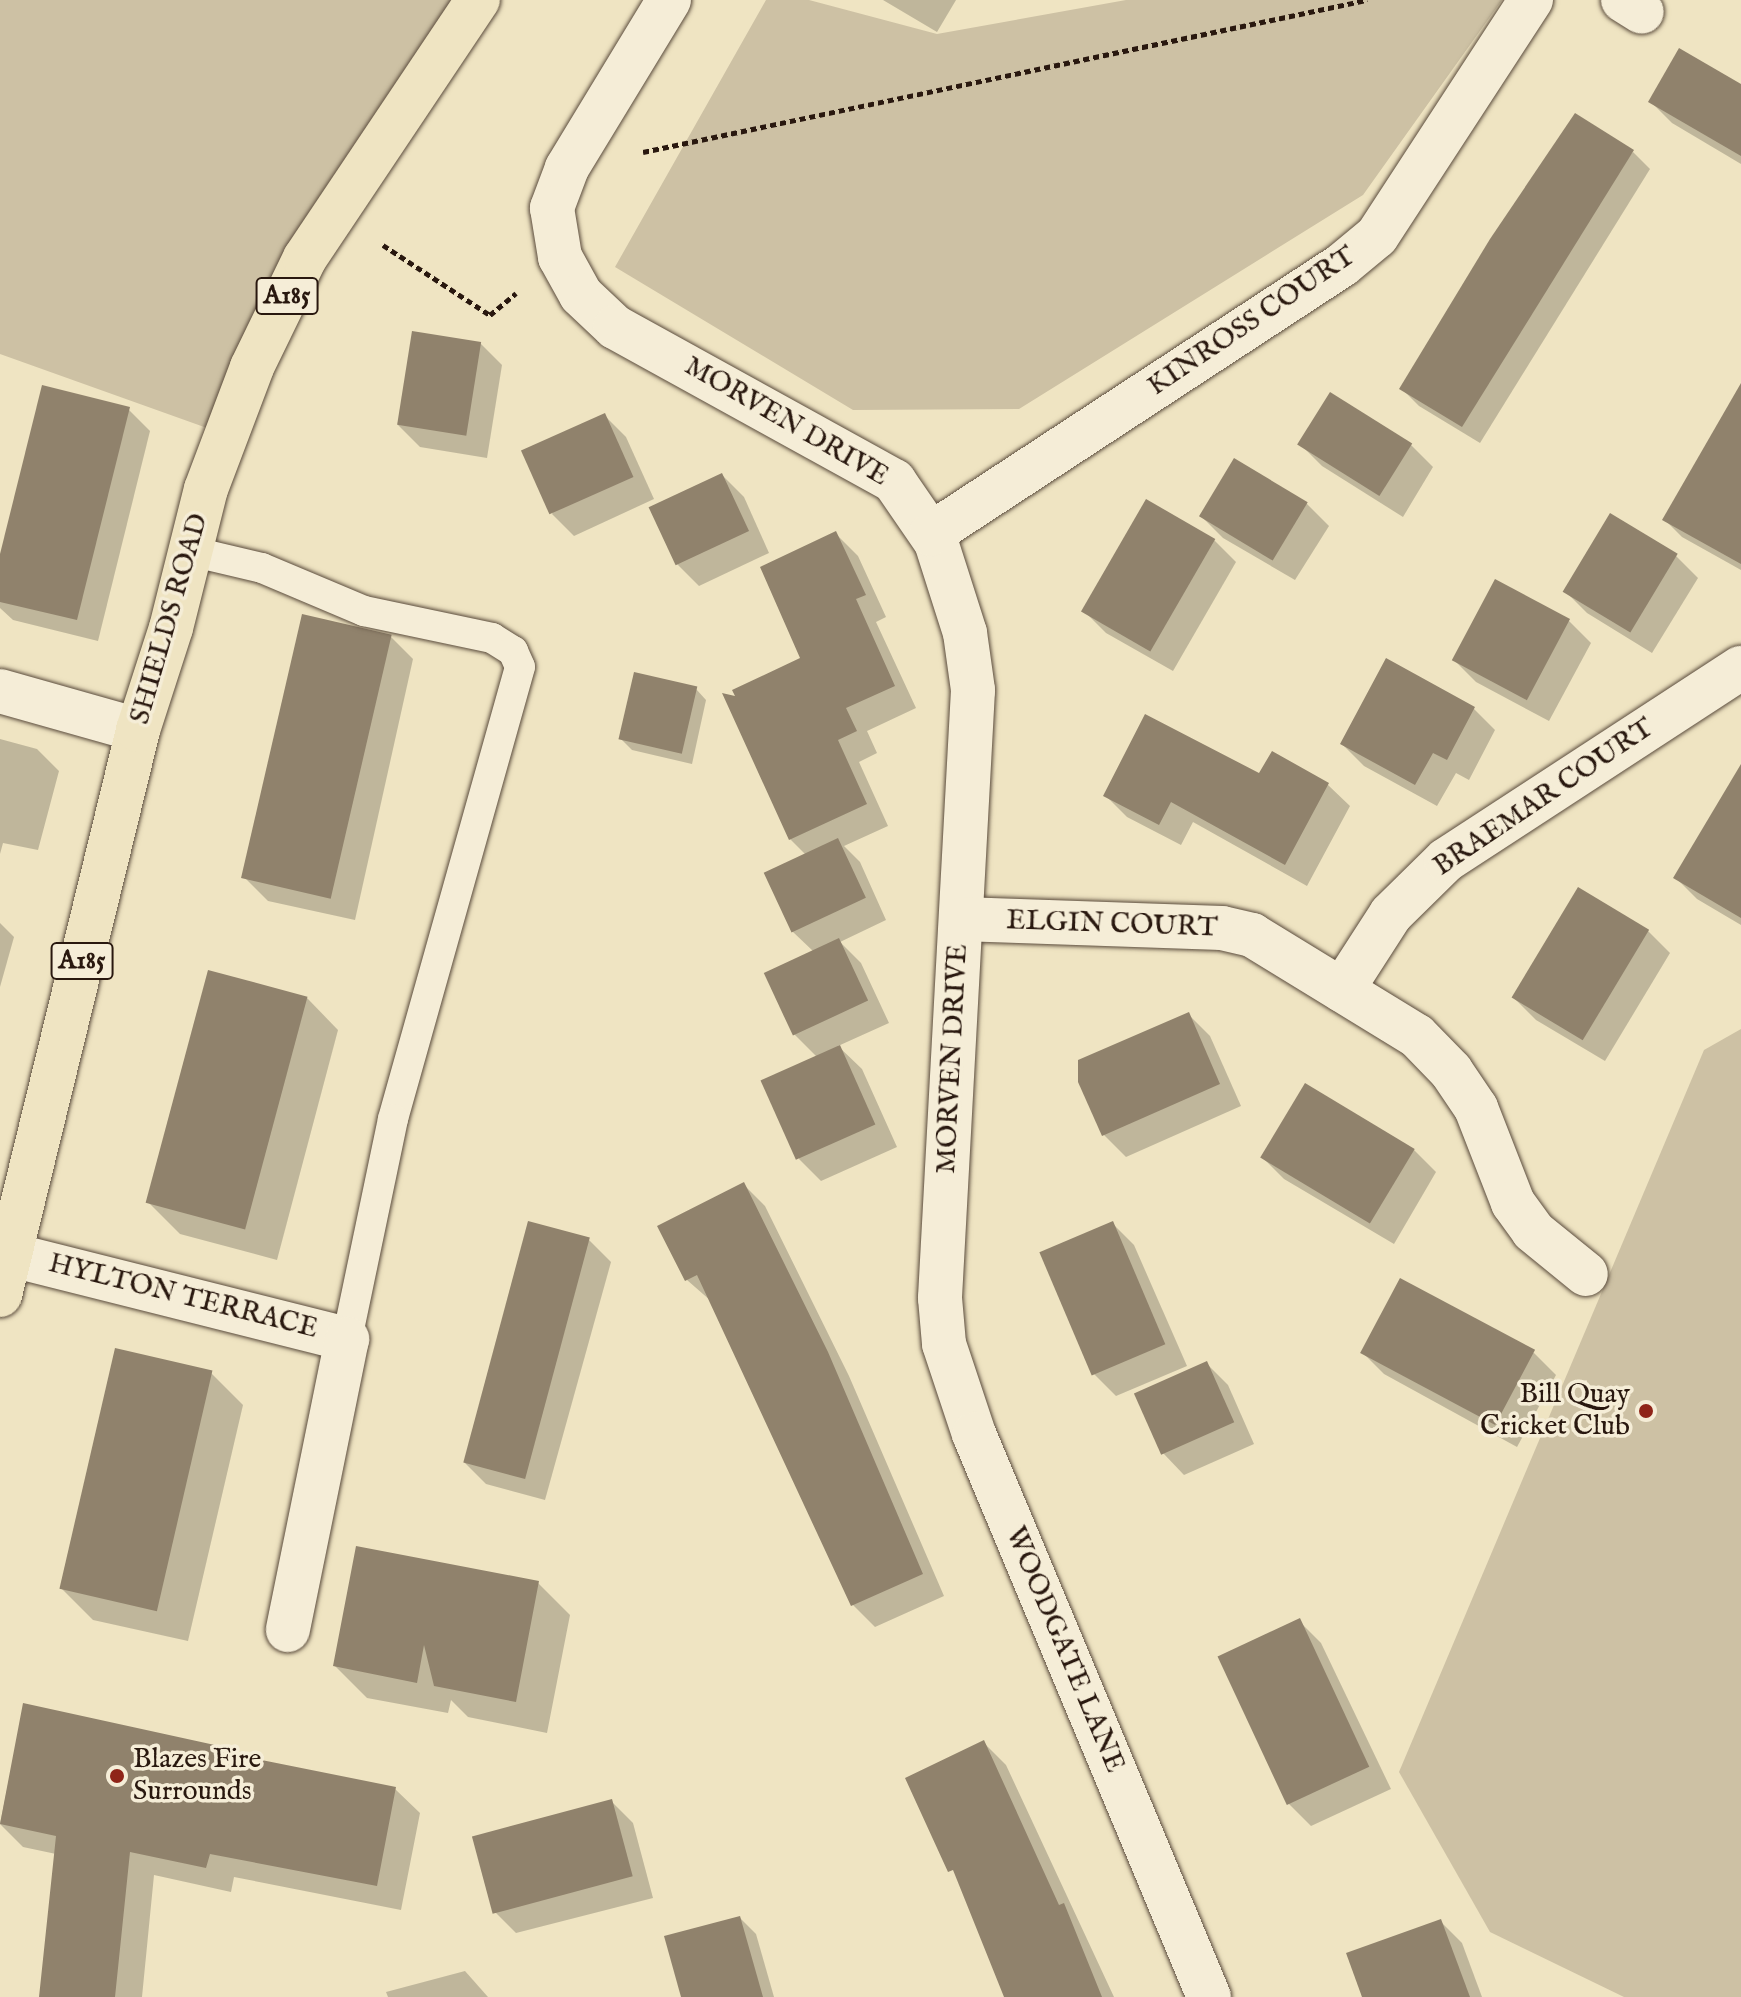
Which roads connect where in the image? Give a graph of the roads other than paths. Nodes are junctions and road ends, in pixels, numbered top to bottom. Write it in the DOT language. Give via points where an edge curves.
graph roads {
  1 [pos="478,0"];
  2 [pos="669,0"];
  3 [pos="1531,0"];
  4 [pos="931,534"];
  5 [pos="190,551"];
  6 [pos="1741,668"];
  7 [pos="0,691"];
  8 [pos="138,730"];
  9 [pos="961,919"];
  10 [pos="1342,990"];
  11 [pos="3,1267"];
  12 [pos="1586,1274"];
  13 [pos="940,1298"];
  14 [pos="347,1339"];
  15 [pos="288,1630"];
  16 [pos="1209,1997"];
  1 -- 5 [label="main road, SHIELDS ROAD / A185" via="305,258 252,367 206,489"];
  2 -- 4 [label="street, MORVEN DRIVE" via="567,168 552,208 560,257 581,295 615,327 894,481"];
  3 -- 4 [label="street, KINROSS COURT" via="1377,236 1342,265"];
  4 -- 9 [label="street, MORVEN DRIVE" via="965,633 973,690"];
  5 -- 8 [label="main road, SHIELDS ROAD / A185"];
  5 -- 14 [label="lane" via="262,568 364,611 492,638 513,651 520,667 393,1119"];
  6 -- 10 [label="street, BRAEMAR COURT" via="1446,860 1391,914"];
  7 -- 8 [label="street"];
  8 -- 11 [label="main road, SHIELDS ROAD / A185"];
  9 -- 10 [label="street, ELGIN COURT" via="1222,928 1252,935"];
  9 -- 13 [label="street, MORVEN DRIVE"];
  10 -- 12 [label="street, ELGIN COURT" via="1417,1036 1451,1071 1476,1108 1513,1203 1533,1231"];
  11 -- 14 [label="street, HYLTON TERRACE"];
  13 -- 16 [label="street, WOODGATE LANE" via="955,1388"];
  14 -- 15 [label="street, HYLTON TERRACE"];
}
